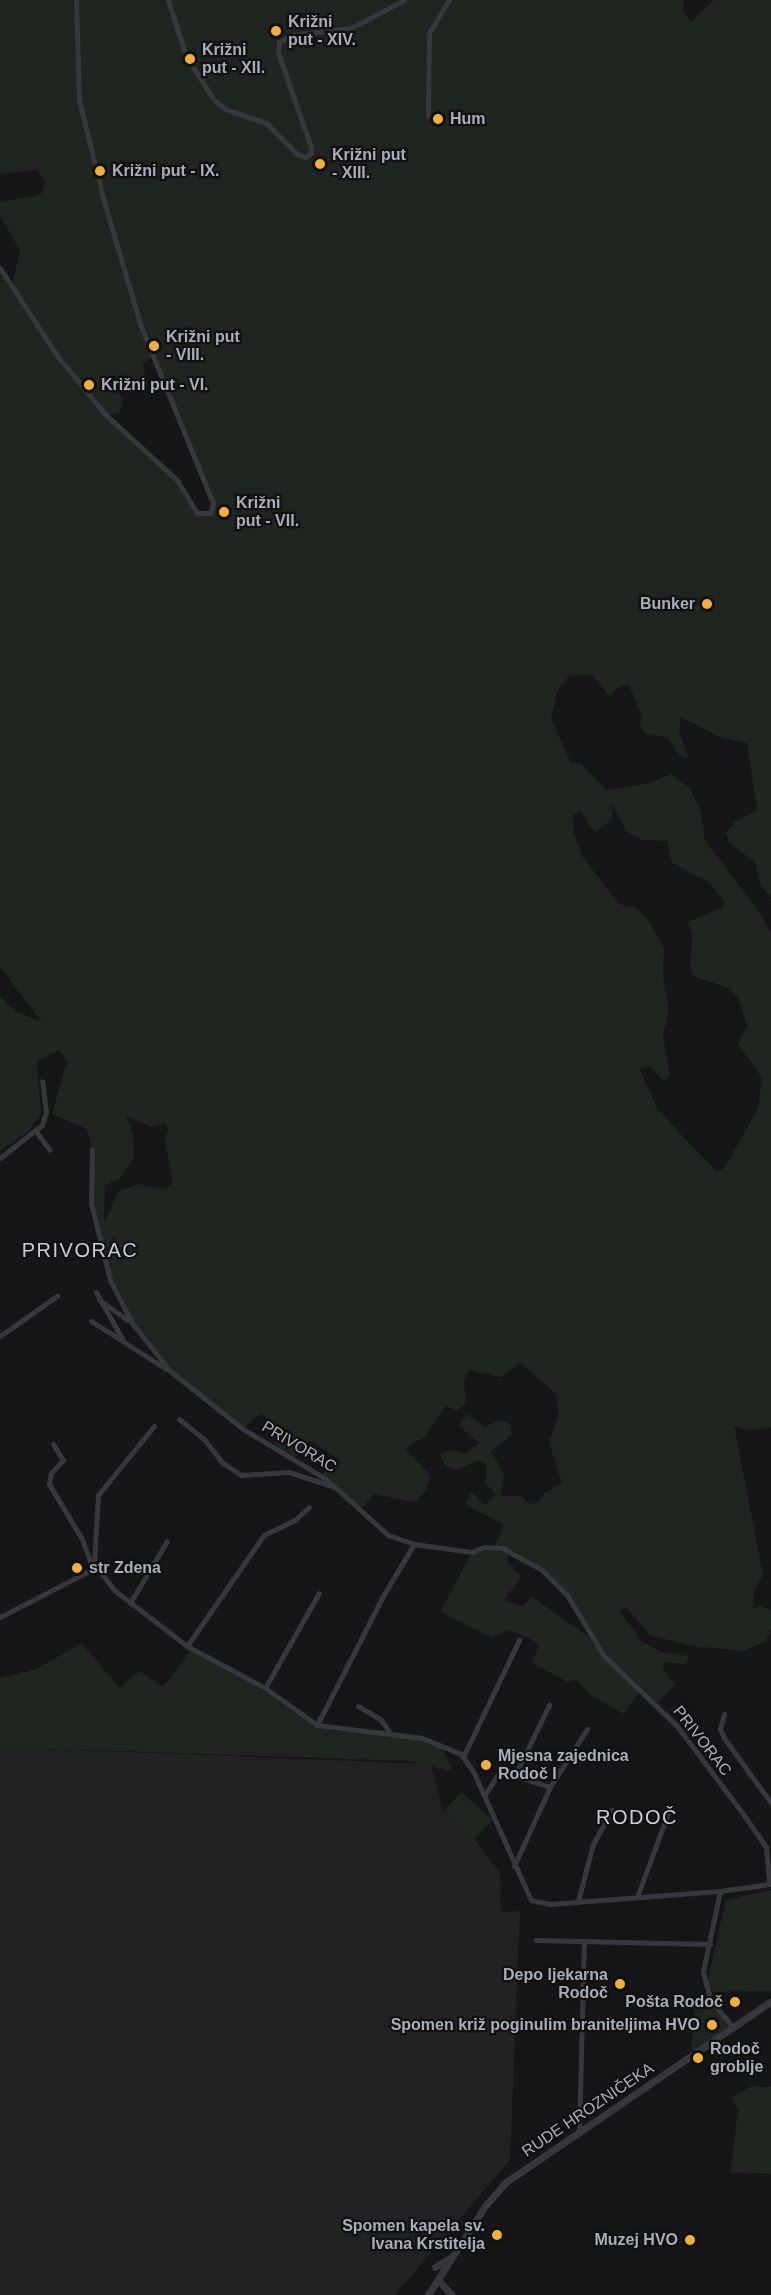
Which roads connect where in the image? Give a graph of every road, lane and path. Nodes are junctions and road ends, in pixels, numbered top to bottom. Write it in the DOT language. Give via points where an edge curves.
graph roads {
  1 [pos="76,0"];
  2 [pos="168,0"];
  3 [pos="404,0"];
  4 [pos="449,0"];
  5 [pos="428,115"];
  6 [pos="0,268"];
  7 [pos="42,1081"];
  8 [pos="37,1133"];
  9 [pos="92,1149"];
  10 [pos="50,1150"];
  11 [pos="0,1158"];
  12 [pos="96,1292"];
  13 [pos="57,1296"];
  14 [pos="99,1300"];
  15 [pos="91,1321"];
  16 [pos="132,1323"];
  17 [pos="0,1336"];
  18 [pos="124,1342"];
  19 [pos="170,1371"];
  20 [pos="179,1419"];
  21 [pos="154,1426"];
  22 [pos="53,1444"];
  23 [pos="339,1489"];
  24 [pos="309,1507"];
  25 [pos="167,1541"];
  26 [pos="414,1544"];
  27 [pos="93,1569"];
  28 [pos="319,1593"];
  29 [pos="130,1603"];
  30 [pos="0,1617"];
  31 [pos="519,1640"];
  32 [pos="187,1646"];
  33 [pos="265,1688"];
  34 [pos="549,1705"];
  35 [pos="358,1706"];
  36 [pos="724,1714"];
  37 [pos="317,1725"];
  38 [pos="587,1729"];
  39 [pos="390,1733"];
  40 [pos="464,1757"];
  41 [pos="516,1773"];
  42 [pos="550,1786"];
  43 [pos="484,1796"];
  44 [pos="771,1803"];
  45 [pos="670,1808"];
  46 [pos="612,1810"];
  47 [pos="769,1845"];
  48 [pos="514,1866"];
  49 [pos="770,1884"];
  50 [pos="720,1891"];
  51 [pos="637,1897"];
  52 [pos="578,1901"];
  53 [pos="536,1940"];
  54 [pos="584,1941"];
  55 [pos="710,1944"];
  56 [pos="771,2001"];
  57 [pos="733,2027"];
  58 [pos="579,2133"];
  59 [pos="458,2249"];
  60 [pos="435,2267"];
  61 [pos="439,2281"];
  62 [pos="433,2293"];
  63 [pos="452,2295"];
  1 -- 6 [label="street" via="79,100 105,205 141,327 213,502 211,513 196,513 177,480 106,415 58,357"];
  2 -- 3 [label="street" via="186,56 214,100 225,109 274,128 303,156 310,154 312,147 278,53 279,42 293,35 351,28"];
  4 -- 5 [label="street" via="429,33"];
  7 -- 8 [label="street" via="46,1112"];
  8 -- 10 [label="street"];
  8 -- 11 [label="street"];
  9 -- 16 [label="street, PRIVORAC" via="89,1190 93,1217 110,1280"];
  12 -- 14 [label="street"];
  13 -- 17 [label="street"];
  14 -- 16 [label="street"];
  14 -- 18 [label="street"];
  15 -- 18 [label="street"];
  16 -- 19 [label="street, PRIVORAC"];
  18 -- 19 [label="street"];
  19 -- 23 [label="street, PRIVORAC" via="243,1429"];
  20 -- 23 [label="street" via="204,1439 223,1464 241,1475 289,1473"];
  21 -- 27 [label="street" via="98,1495"];
  22 -- 27 [label="street" via="63,1460 51,1473 49,1484 82,1539"];
  23 -- 26 [label="street, PRIVORAC" via="388,1535"];
  24 -- 32 [label="street" via="295,1520 264,1535"];
  25 -- 29 [label="street"];
  26 -- 37 [label="street"];
  26 -- 47 [label="street, PRIVORAC" via="472,1552 484,1547 502,1548 542,1570 567,1595 604,1656 677,1726"];
  27 -- 29 [label="street"];
  27 -- 30 [label="street"];
  28 -- 33 [label="street"];
  29 -- 32 [label="street"];
  31 -- 40 [label="street"];
  32 -- 33 [label="street"];
  33 -- 37 [label="street"];
  34 -- 41 [label="street"];
  35 -- 39 [label="street" via="381,1720"];
  36 -- 44 [label="street" via="720,1729 724,1738"];
  37 -- 39 [label="street" via="340,1731"];
  38 -- 42 [label="street"];
  39 -- 40 [label="street" via="442,1743"];
  40 -- 43 [label="street"];
  41 -- 42 [label="street"];
  41 -- 43 [label="street" via="497,1773"];
  42 -- 48 [label="street"];
  43 -- 48 [label="street"];
  45 -- 51 [label="street"];
  46 -- 52 [label="street" via="593,1844"];
  47 -- 49 [label="street, PRIVORAC"];
  48 -- 52 [label="street" via="531,1900 541,1904"];
  49 -- 50 [label="street"];
  50 -- 51 [label="street"];
  50 -- 55 [label="street"];
  51 -- 52 [label="street"];
  53 -- 54 [label="street"];
  54 -- 55 [label="street"];
  54 -- 58 [label="street"];
  55 -- 57 [label="street" via="703,1971 704,1986"];
  56 -- 57 [label="street, RUDE HROZNIČEKA"];
  57 -- 58 [label="street, RUDE HROZNIČEKA"];
  58 -- 59 [label="street, RUDE HROZNIČEKA" via="495,2192"];
  59 -- 60 [label="street"];
  59 -- 61 [label="street, RUDE HROZNIČEKA"];
  61 -- 62 [label="street, RUDE HROZNIČEKA"];
  61 -- 63 [label="street"];
}
